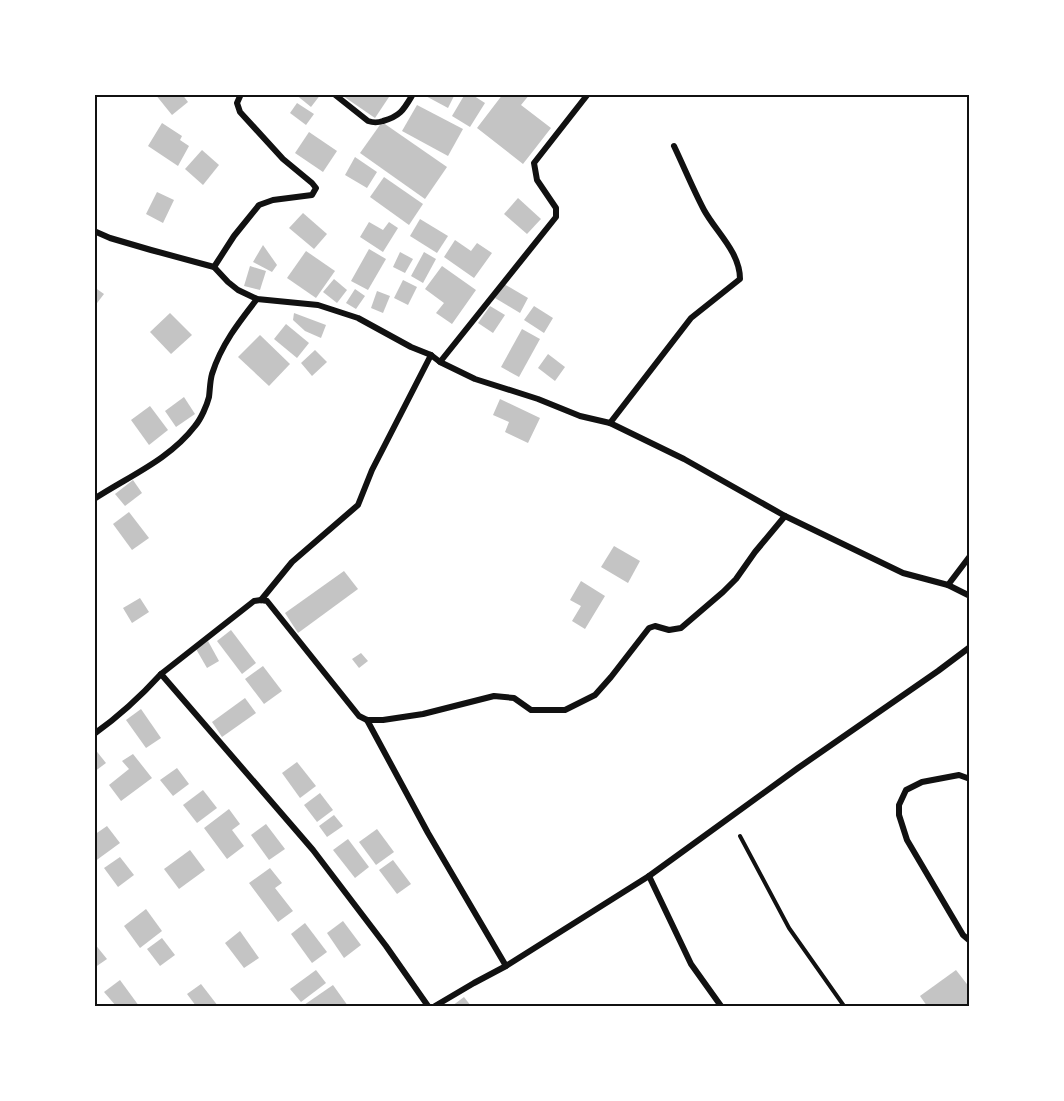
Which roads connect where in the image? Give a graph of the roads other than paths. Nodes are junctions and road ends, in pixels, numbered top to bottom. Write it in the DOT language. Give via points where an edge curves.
graph roads {
  1 [pos="241,94"];
  2 [pos="334,94"];
  3 [pos="413,94"];
  4 [pos="588,94"];
  5 [pos="674,146"];
  6 [pos="94,231"];
  7 [pos="214,267"];
  8 [pos="257,298"];
  9 [pos="431,355"];
  10 [pos="440,362"];
  11 [pos="610,423"];
  12 [pos="94,499"];
  13 [pos="785,516"];
  14 [pos="969,556"];
  15 [pos="948,585"];
  16 [pos="969,596"];
  17 [pos="261,600"];
  18 [pos="969,646"];
  19 [pos="161,674"];
  20 [pos="367,720"];
  21 [pos="94,734"];
  22 [pos="969,779"];
  23 [pos="649,876"];
  24 [pos="969,941"];
  25 [pos="506,966"];
  26 [pos="428,1006"];
  27 [pos="435,1006"];
  28 [pos="721,1006"];
  1 -- 7 [label="street" via="237,103 240,112 316,188 312,195 259,205"];
  2 -- 3 [label="street" via="374,123 396,117"];
  4 -- 10 [label="street" via="534,163 537,180 556,208 556,217"];
  5 -- 11 [label="street" via="704,210 735,256 740,279 692,318"];
  6 -- 7 [label="street"];
  7 -- 8 [label="street" via="238,290"];
  8 -- 9 [label="street" via="318,305 358,318"];
  8 -- 12 [label="street" via="220,353 211,376 209,398 196,424 149,467"];
  9 -- 10 [label="street"];
  9 -- 17 [label="street" via="358,505 292,562"];
  10 -- 11 [label="street" via="476,380"];
  11 -- 13 [label="street"];
  13 -- 15 [label="street" via="903,573"];
  13 -- 20 [label="street" via="723,592 681,628 649,628 595,695 565,710 531,710 514,698 494,696 423,714"];
  14 -- 15 [label="street"];
  15 -- 16 [label="street"];
  17 -- 19 [label="street" via="254,601"];
  17 -- 20 [label="street" via="267,601 359,716"];
  18 -- 23 [label="street"];
  19 -- 21 [label="street"];
  19 -- 26 [label="street" via="313,850"];
  20 -- 25 [label="street"];
  22 -- 24 [label="street" via="959,775 922,782 906,790 899,815 907,840"];
  23 -- 25 [label="street"];
  23 -- 28 [label="street" via="691,964"];
  25 -- 27 [label="street"];
}
